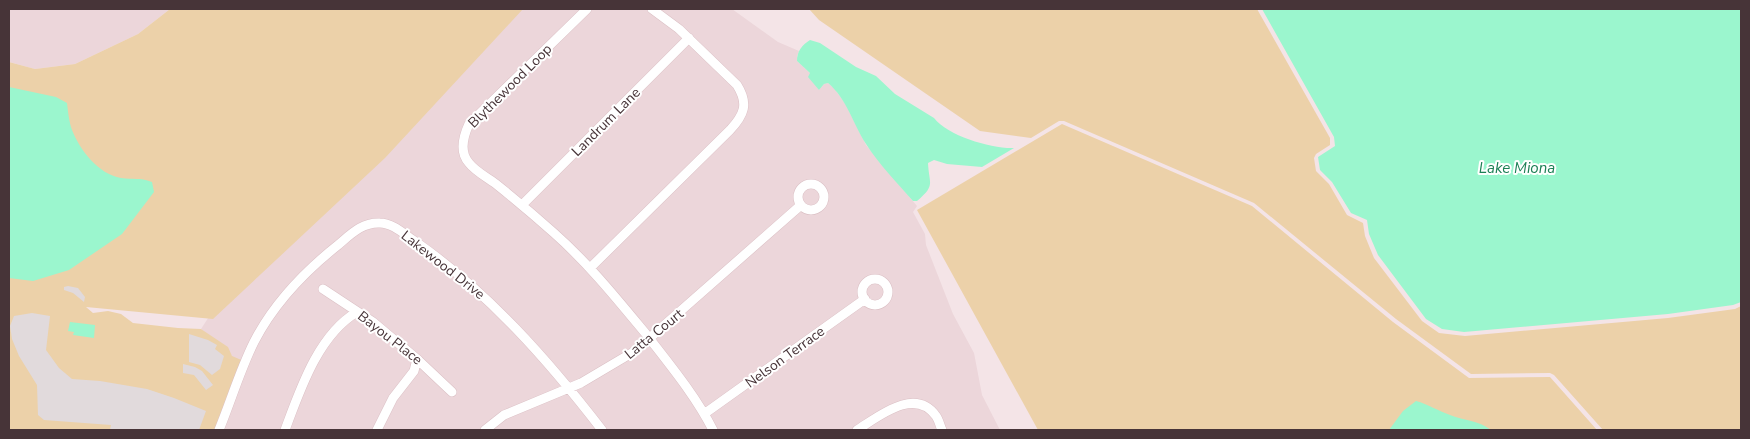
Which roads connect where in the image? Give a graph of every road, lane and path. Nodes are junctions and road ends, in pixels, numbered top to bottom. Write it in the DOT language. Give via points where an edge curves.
graph roads {
  1 [pos="587,9"];
  2 [pos="652,9"];
  3 [pos="689,38"];
  4 [pos="522,205"];
  5 [pos="801,205"];
  6 [pos="590,268"];
  7 [pos="323,289"];
  8 [pos="864,299"];
  9 [pos="357,312"];
  10 [pos="650,340"];
  11 [pos="417,359"];
  12 [pos="569,387"];
  13 [pos="452,392"];
  14 [pos="704,414"];
  15 [pos="219,430"];
  16 [pos="285,430"];
  17 [pos="377,430"];
  18 [pos="486,430"];
  19 [pos="602,430"];
  20 [pos="713,430"];
  21 [pos="857,430"];
  22 [pos="942,430"];
  1 -- 4 [label="street, Blythewood Loop" via="469,124 464,134 462,145 468,163"];
  2 -- 3 [label="street"];
  3 -- 4 [label="street, Landrum Lane"];
  3 -- 6 [label="street" via="737,85 744,101 742,116"];
  4 -- 6 [label="street, Blythewood Loop"];
  5 -- 10 [label="street, Latta Court"];
  6 -- 10 [label="street, Blythewood Loop"];
  7 -- 9 [label="street, Bayou Place"];
  8 -- 14 [label="street, Nelson Terrace"];
  9 -- 11 [label="street, Bayou Place"];
  9 -- 16 [label="street" via="337,329 318,356 301,387"];
  10 -- 12 [label="street, Latta Court" via="609,368"];
  10 -- 14 [label="street, Blythewood Loop"];
  11 -- 13 [label="street, Bayou Place"];
  11 -- 17 [label="street" via="414,371 390,403"];
  12 -- 15 [label="street, Lakewood Drive" via="462,277 389,224 369,223 306,273 270,314 243,366"];
  12 -- 18 [label="street, Latta Court" via="504,415"];
  12 -- 19 [label="street, Lakewood Drive"];
  14 -- 20 [label="street, Blythewood Loop"];
  21 -- 22 [label="street" via="894,408 912,403 930,409 937,416"];
}
